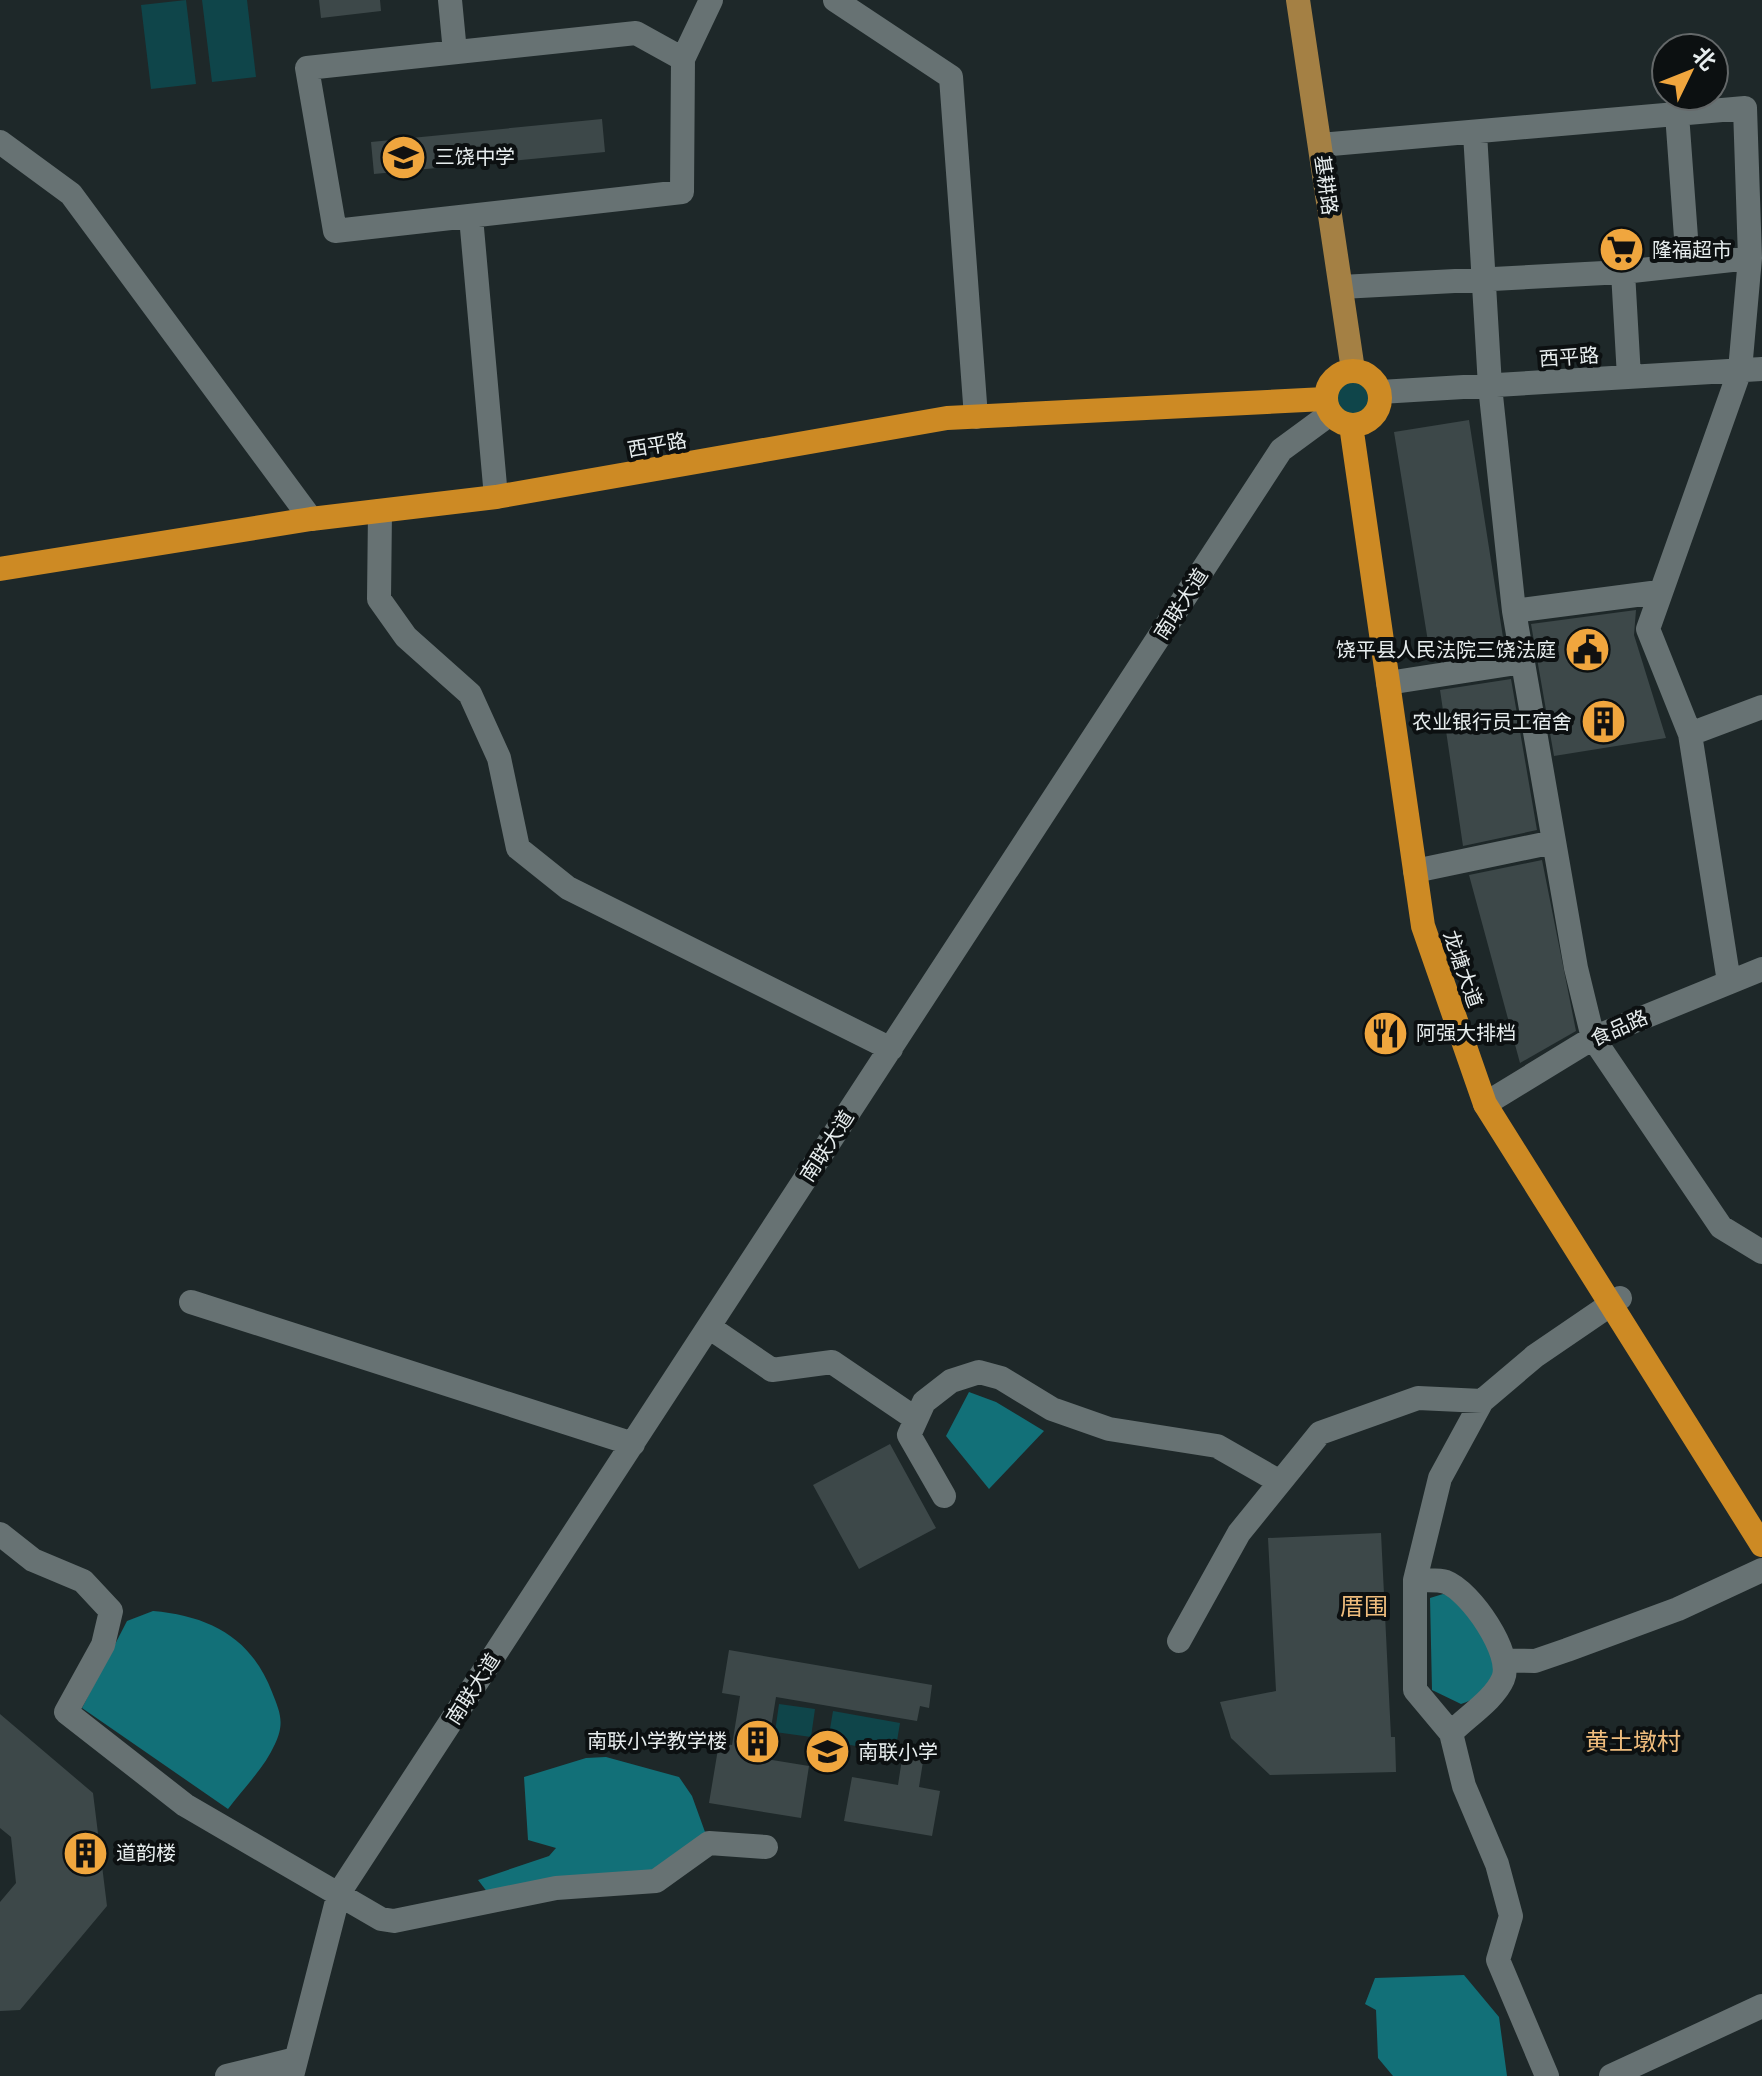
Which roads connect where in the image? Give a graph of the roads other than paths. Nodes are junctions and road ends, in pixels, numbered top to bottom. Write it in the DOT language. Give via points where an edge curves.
graph roads {
  1 [pos="450,0"];
  2 [pos="711,0"];
  3 [pos="835,0"];
  4 [pos="1298,0"];
  5 [pos="455,52"];
  6 [pos="683,59"];
  7 [pos="1677,114"];
  8 [pos="1475,133"];
  9 [pos="0,142"];
  10 [pos="1320,145"];
  11 [pos="471,217"];
  12 [pos="1750,258"];
  13 [pos="1688,265"];
  14 [pos="1623,272"];
  15 [pos="1484,279"];
  16 [pos="1341,287"];
  17 [pos="1353,370"];
  18 [pos="1751,370"];
  19 [pos="1629,377"];
  20 [pos="1490,386"];
  21 [pos="1380,392"];
  22 [pos="1342,415"];
  23 [pos="976,417"];
  24 [pos="496,497"];
  25 [pos="380,511"];
  26 [pos="311,519"];
  27 [pos="0,569"];
  28 [pos="1659,592"];
  29 [pos="1514,611"];
  30 [pos="1523,662"];
  31 [pos="1393,682"];
  32 [pos="1762,707"];
  33 [pos="1690,734"];
  34 [pos="1554,842"];
  35 [pos="1420,870"];
  36 [pos="1762,969"];
  37 [pos="1729,982"];
  38 [pos="1593,1038"];
  39 [pos="891,1049"];
  40 [pos="1490,1101"];
  41 [pos="1762,1252"];
  42 [pos="1615,1301"];
  43 [pos="191,1302"];
  44 [pos="709,1327"];
  45 [pos="1482,1401"];
  46 [pos="916,1419"];
  47 [pos="633,1444"];
  48 [pos="1280,1482"];
  49 [pos="944,1496"];
  50 [pos="1762,1525"];
  51 [pos="0,1534"];
  52 [pos="1762,1545"];
  53 [pos="1762,1570"];
  54 [pos="1415,1580"];
  55 [pos="1179,1641"];
  56 [pos="1505,1660"];
  57 [pos="1415,1690"];
  58 [pos="1469,1713"];
  59 [pos="1451,1733"];
  60 [pos="766,1847"];
  61 [pos="339,1893"];
  62 [pos="1762,2006"];
  63 [pos="294,2068"];
  64 [pos="227,2076"];
  65 [pos="1547,2076"];
  66 [pos="1611,2076"];
  1 -- 5 [label="street"];
  2 -- 6 [label="street"];
  3 -- 23 [label="street" via="951,77"];
  4 -- 10 [label="main road, 基耕路"];
  5 -- 6 [label="street" via="636,33"];
  5 -- 11 [label="street" via="307,68 335,231"];
  6 -- 11 [label="street" via="682,192"];
  7 -- 8 [label="street"];
  7 -- 12 [label="street" via="1745,108"];
  7 -- 13 [label="street"];
  8 -- 10 [label="street"];
  8 -- 15 [label="street"];
  9 -- 26 [label="street" via="71,194"];
  10 -- 16 [label="main road, 基耕路"];
  11 -- 24 [label="street"];
  12 -- 13 [label="street"];
  12 -- 18 [label="street"];
  13 -- 14 [label="street"];
  14 -- 15 [label="street"];
  14 -- 19 [label="street"];
  15 -- 16 [label="street"];
  15 -- 20 [label="street"];
  16 -- 17 [label="main road, 基耕路"];
  17 -- 21 [label="highway" via="1369,375"];
  17 -- 22 [label="highway" via="1336,375 1326,390"];
  18 -- 19 [label="street, 西平路"];
  18 -- 28 [label="street"];
  19 -- 20 [label="street, 西平路"];
  20 -- 21 [label="street, 西平路"];
  20 -- 29 [label="street"];
  21 -- 22 [label="highway" via="1376,412"];
  22 -- 23 [label="highway, 西平路"];
  22 -- 31 [label="highway, 龙塘大道"];
  22 -- 39 [label="street, 南联大道" via="1281,450"];
  23 -- 24 [label="highway, 西平路"];
  24 -- 25 [label="highway, 西平路"];
  25 -- 26 [label="highway, 西平路"];
  25 -- 39 [label="street" via="379,599 406,637 470,694 499,758 518,848 568,888"];
  26 -- 27 [label="highway, 西平路"];
  28 -- 29 [label="street"];
  28 -- 33 [label="street" via="1648,629"];
  29 -- 30 [label="street"];
  30 -- 31 [label="street"];
  30 -- 34 [label="street"];
  31 -- 35 [label="highway, 龙塘大道"];
  32 -- 33 [label="street"];
  33 -- 37 [label="street"];
  34 -- 35 [label="street"];
  34 -- 38 [label="street"];
  35 -- 40 [label="highway, 龙塘大道"];
  36 -- 37 [label="street, 食品路"];
  37 -- 38 [label="street, 食品路"];
  38 -- 40 [label="street, 食品路"];
  38 -- 41 [label="street" via="1721,1227"];
  39 -- 44 [label="street, 南联大道"];
  40 -- 42 [label="highway, 龙塘大道"];
  42 -- 45 [label="street" via="1535,1356"];
  42 -- 50 [label="highway, 龙塘大道"];
  42 -- 52 [label="highway, 龙塘大道"];
  43 -- 47 [label="street"];
  44 -- 46 [label="street" via="772,1370 832,1362"];
  44 -- 47 [label="street, 南联大道"];
  45 -- 48 [label="street" via="1418,1398 1320,1433"];
  45 -- 54 [label="street" via="1440,1478"];
  46 -- 48 [label="street" via="924,1402 951,1381 979,1372 1001,1378 1052,1409 1109,1429 1217,1446"];
  46 -- 49 [label="street" via="909,1435"];
  47 -- 61 [label="street, 南联大道"];
  48 -- 55 [label="street" via="1239,1533"];
  51 -- 61 [label="street" via="33,1560 83,1581 111,1611 103,1645 66,1712 185,1805"];
  53 -- 56 [label="street" via="1678,1609 1567,1650 1535,1661"];
  54 -- 56 [label="street" via="1445,1582 1459,1590 1486,1621"];
  54 -- 57 [label="street"];
  56 -- 58 [label="street" via="1497,1688"];
  57 -- 58 [label="street"];
  57 -- 59 [label="street"];
  58 -- 59 [label="street"];
  59 -- 65 [label="street" via="1464,1786 1497,1864 1511,1916 1498,1960"];
  60 -- 61 [label="street" via="709,1843 656,1881 556,1888 394,1921 381,1919"];
  61 -- 63 [label="street, 南联大道"];
  62 -- 66 [label="street"];
  63 -- 64 [label="street"];
}
